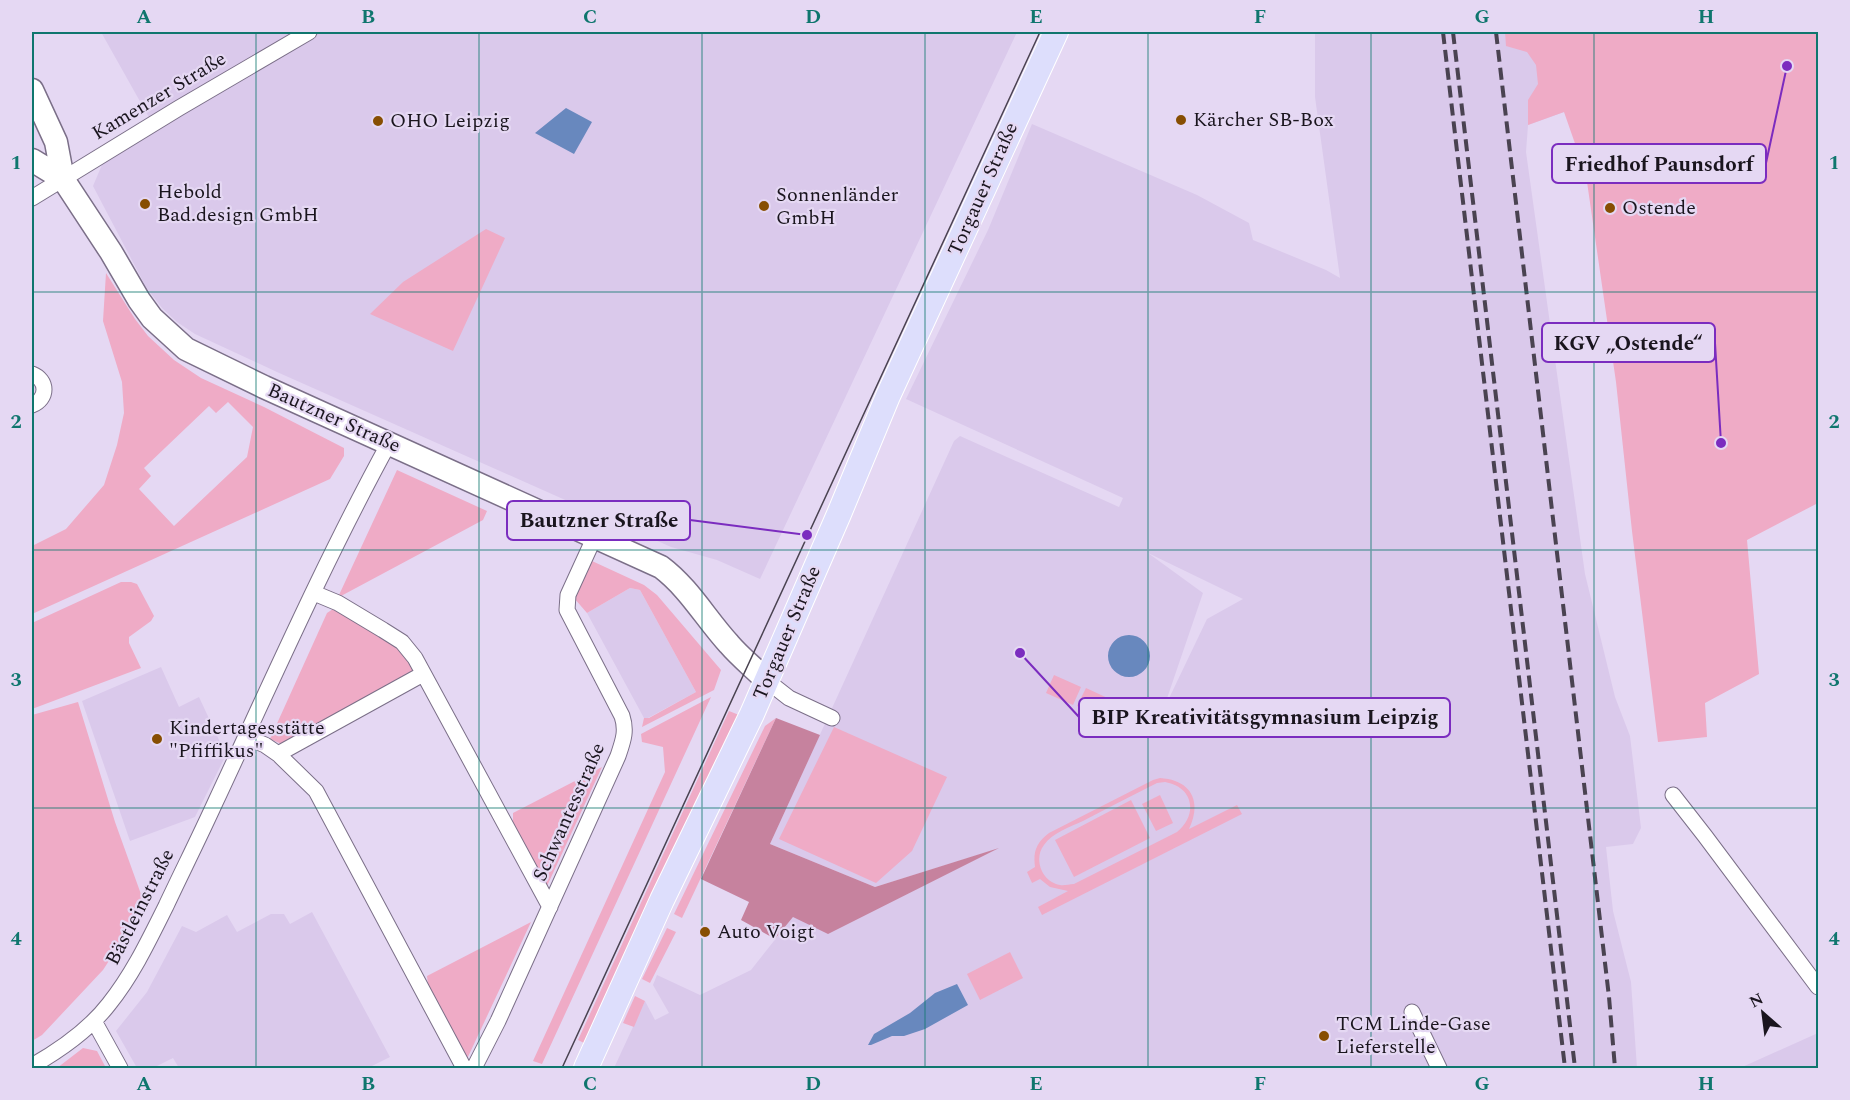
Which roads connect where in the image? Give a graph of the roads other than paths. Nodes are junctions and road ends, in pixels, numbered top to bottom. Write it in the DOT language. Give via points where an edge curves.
graph roads {
  1 [pos="309,32"];
  2 [pos="1056,32"];
  3 [pos="32,90"];
  4 [pos="32,160"];
  5 [pos="63,179"];
  6 [pos="32,198"];
  7 [pos="32,374"];
  8 [pos="32,405"];
  9 [pos="389,443"];
  10 [pos="595,536"];
  11 [pos="314,593"];
  12 [pos="423,674"];
  13 [pos="766,680"];
  14 [pos="832,718"];
  15 [pos="246,737"];
  16 [pos="278,754"];
  17 [pos="1673,795"];
  18 [pos="550,907"];
  19 [pos="1818,987"];
  20 [pos="1412,1012"];
  21 [pos="94,1021"];
  22 [pos="32,1066"];
  23 [pos="120,1068"];
  24 [pos="464,1068"];
  25 [pos="474,1068"];
  26 [pos="585,1068"];
  27 [pos="1438,1068"];
  1 -- 5 [label="street, Kamenzer Straße"];
  2 -- 13 [label="main road, Torgauer Straße" via="888,396"];
  3 -- 5 [label="main road" via="56,142"];
  4 -- 5 [label="main road"];
  5 -- 6 [label="street"];
  5 -- 9 [label="main road, Bautzner Straße" via="139,300 176,341 203,359"];
  7 -- 8 [label="street" via="44,388 42,397"];
  9 -- 10 [label="main road, Bautzner Straße"];
  9 -- 11 [label="street, Bästleinstraße"];
  10 -- 13 [label="main road, Bautzner Straße" via="670,573 728,644"];
  10 -- 18 [label="street, Schwantesstraße" via="568,596 567,610 622,716 624,739"];
  11 -- 12 [label="street, Schwantesstraße" via="402,642"];
  11 -- 15 [label="street, Bästleinstraße"];
  12 -- 16 [label="street"];
  12 -- 18 [label="street, Schwantesstraße"];
  13 -- 14 [label="street, Bautzner Straße" via="789,698"];
  13 -- 26 [label="main road, Torgauer Straße"];
  15 -- 16 [label="street"];
  15 -- 21 [label="street, Bästleinstraße" via="139,961"];
  16 -- 24 [label="street" via="316,791"];
  17 -- 19 [label="street"];
  18 -- 25 [label="street, Schwantesstraße"];
  20 -- 27 [label="street"];
  21 -- 22 [label="street, Bästleinstraße"];
  21 -- 23 [label="street"];
}
